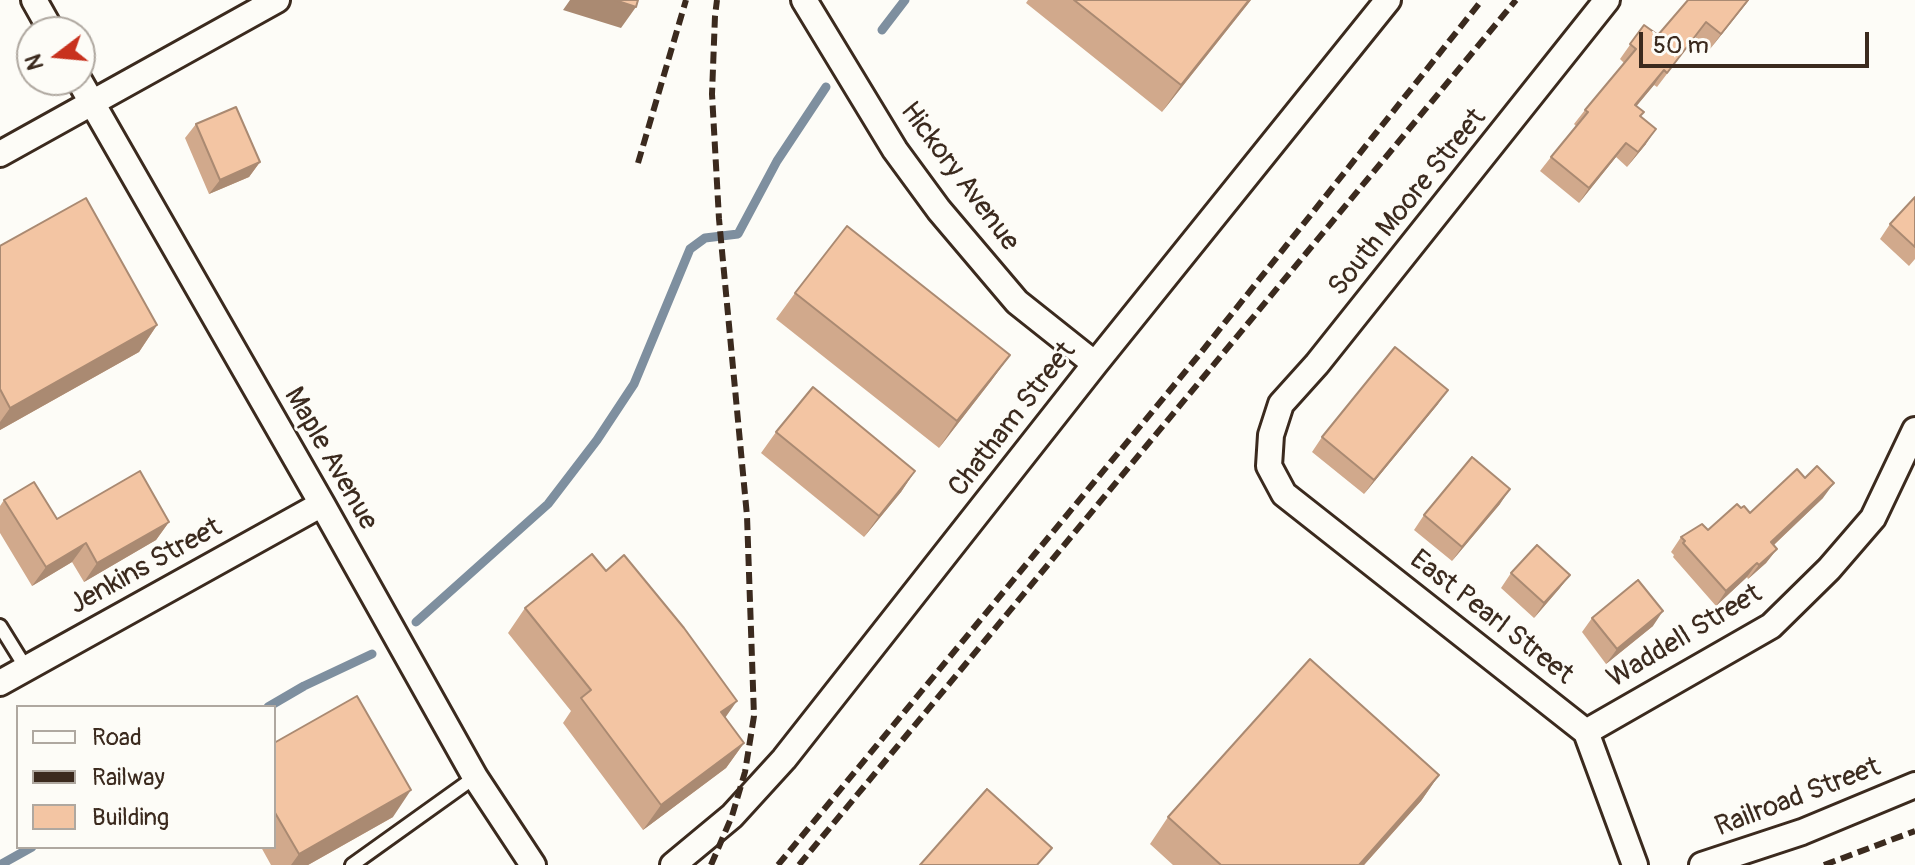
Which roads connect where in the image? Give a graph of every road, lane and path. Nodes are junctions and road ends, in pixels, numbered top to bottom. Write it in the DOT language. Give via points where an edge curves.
graph roads {
  1 [pos="277,0"];
  2 [pos="804,0"];
  3 [pos="1388,0"];
  4 [pos="1607,0"];
  5 [pos="87,96"];
  6 [pos="92,105"];
  7 [pos="0,154"];
  8 [pos="1095,364"];
  9 [pos="1915,430"];
  10 [pos="1269,449"];
  11 [pos="322,504"];
  12 [pos="0,626"];
  13 [pos="26,668"];
  14 [pos="0,683"];
  15 [pos="1586,732"];
  16 [pos="475,777"];
  17 [pos="1915,785"];
  18 [pos="352,865"];
  19 [pos="533,865"];
  20 [pos="673,865"];
  21 [pos="1635,865"];
  22 [pos="1702,865"];
  1 -- 6 [label="street"];
  2 -- 8 [label="street, Hickory Avenue" via="895,150 939,210 1017,302"];
  3 -- 8 [label="street, Chatham Street"];
  4 -- 10 [label="street, South Moore Street" via="1281,404"];
  5 -- 6 [label="street, Maple Avenue"];
  6 -- 7 [label="street"];
  6 -- 11 [label="street, Maple Avenue"];
  8 -- 20 [label="street, Chatham Street" via="784,759 732,816"];
  9 -- 15 [label="street, Waddell Street" via="1873,518 1771,626"];
  10 -- 15 [label="street, East Pearl Street" via="1269,466 1284,494"];
  11 -- 13 [label="street, Jenkins Street"];
  11 -- 16 [label="street, Maple Avenue"];
  12 -- 13 [label="lane"];
  13 -- 14 [label="street, Jenkins Street"];
  15 -- 21 [label="street"];
  16 -- 18 [label="lane"];
  16 -- 19 [label="street, Maple Avenue"];
  17 -- 22 [label="street, Railroad Street" via="1802,832"];
}
